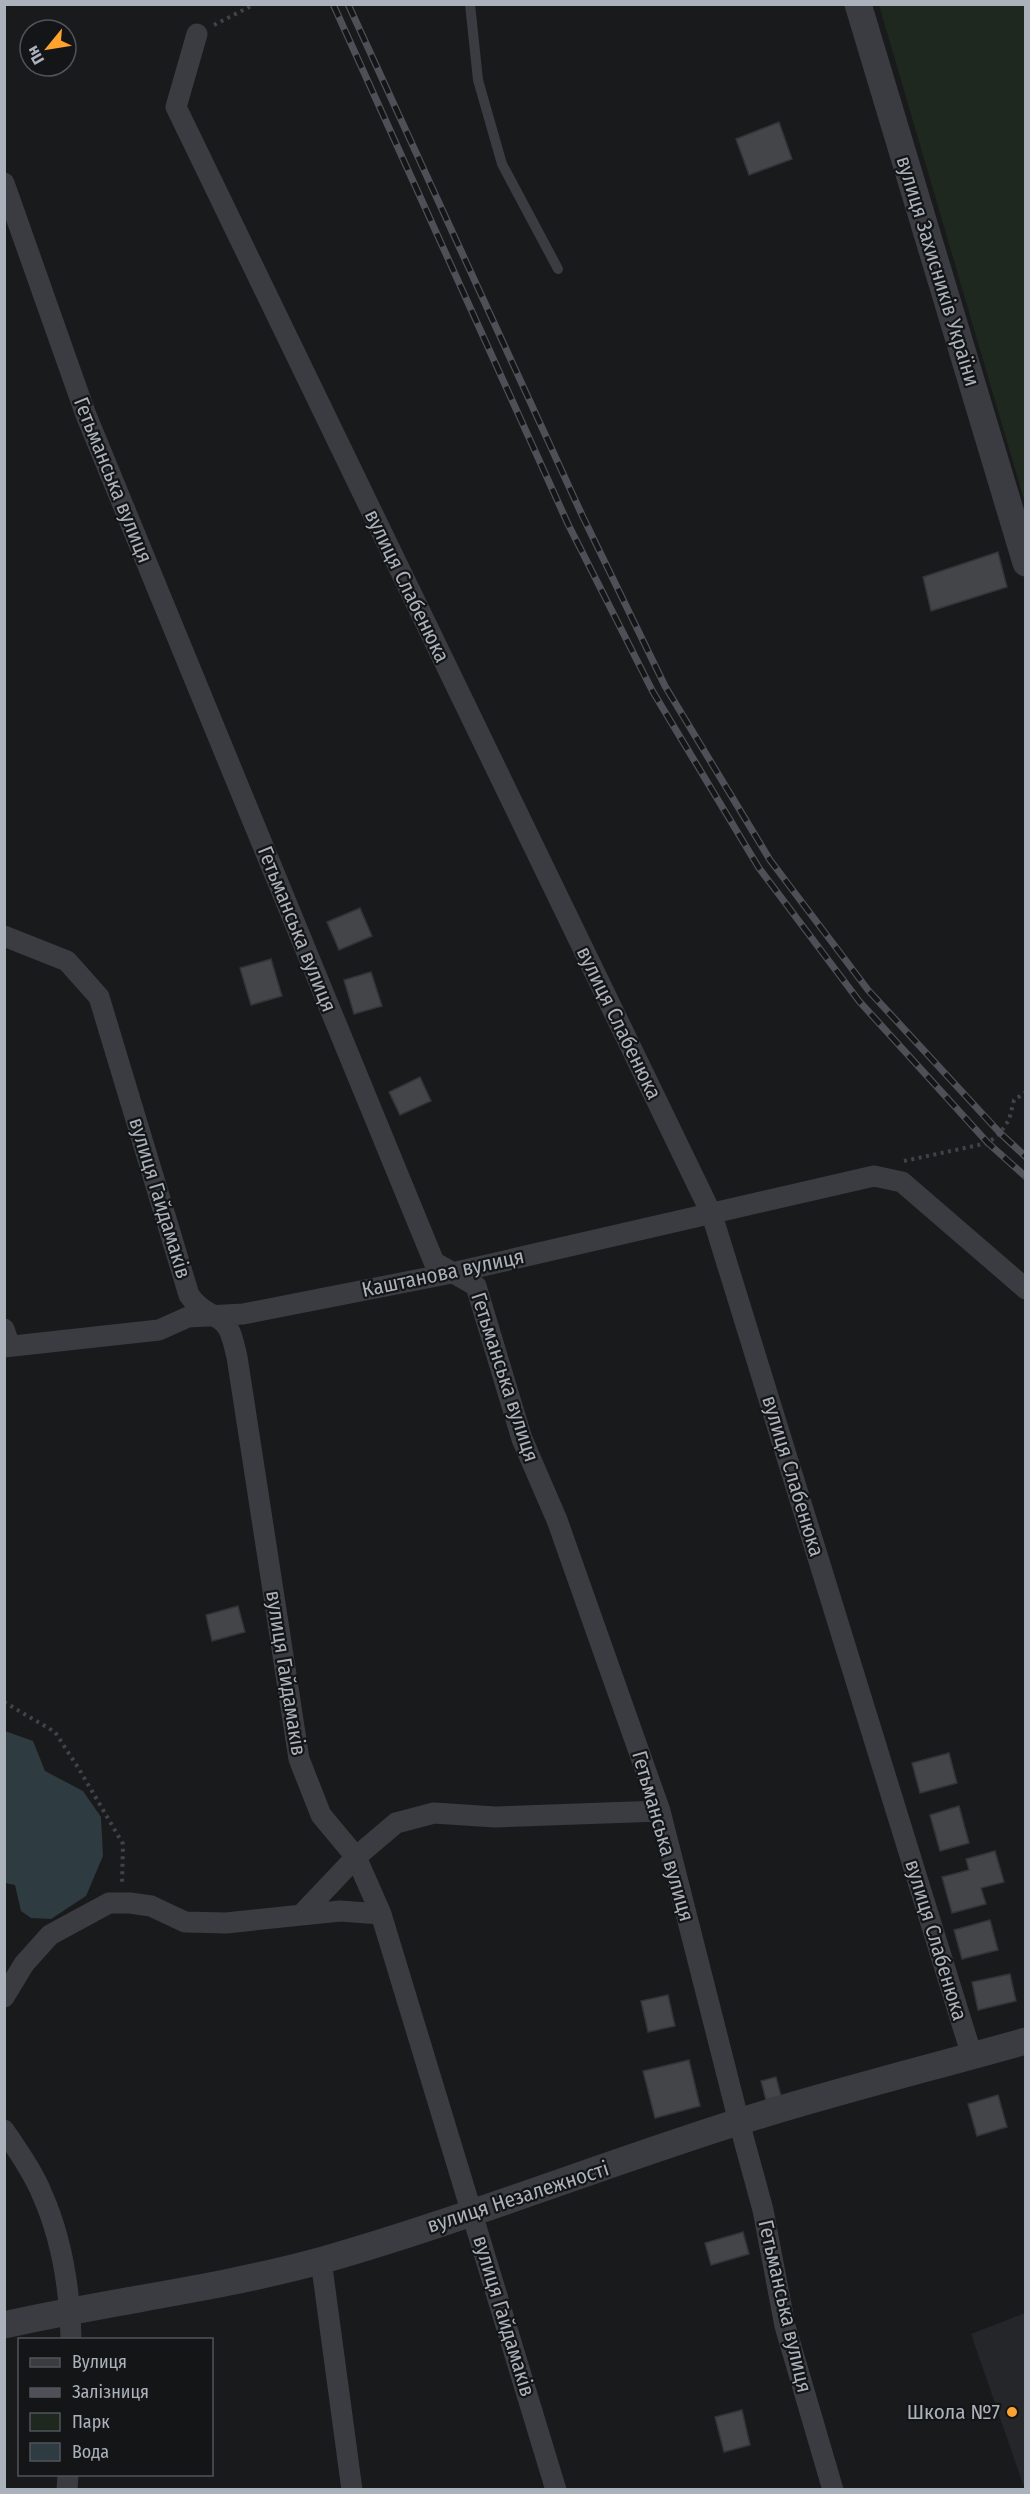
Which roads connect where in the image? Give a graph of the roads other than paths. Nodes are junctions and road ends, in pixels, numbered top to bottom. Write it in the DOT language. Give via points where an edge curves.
graph roads {
  1 [pos="470,4"];
  2 [pos="858,4"];
  3 [pos="197,34"];
  4 [pos="4,183"];
  5 [pos="558,269"];
  6 [pos="1021,541"];
  7 [pos="1026,563"];
  8 [pos="4,936"];
  9 [pos="712,1215"];
  10 [pos="452,1274"];
  11 [pos="1026,1288"];
  12 [pos="208,1314"];
  13 [pos="6,1340"];
  14 [pos="660,1811"];
  15 [pos="356,1857"];
  16 [pos="302,1914"];
  17 [pos="381,1914"];
  18 [pos="4,1997"];
  19 [pos="1026,2041"];
  20 [pos="972,2056"];
  21 [pos="738,2122"];
  22 [pos="4,2130"];
  23 [pos="473,2213"];
  24 [pos="321,2260"];
  25 [pos="70,2310"];
  26 [pos="4,2325"];
  27 [pos="71,2338"];
  28 [pos="352,2490"];
  29 [pos="556,2490"];
  30 [pos="833,2490"];
  1 -- 5 [label="lane" via="478,80 502,164"];
  2 -- 6 [label="street, вулиця Захисників України"];
  3 -- 9 [label="street, вулиця Слабенюка" via="176,108"];
  4 -- 10 [label="street, Гетьманська вулиця" via="86,415 434,1262"];
  6 -- 7 [label="street, вулиця Захисників України"];
  8 -- 12 [label="street, вулиця Гайдамаків" via="67,961 99,997 189,1295"];
  9 -- 10 [label="street, Каштанова вулиця"];
  9 -- 11 [label="street, Каштанова вулиця" via="874,1176 902,1182"];
  9 -- 20 [label="street, вулиця Слабенюка"];
  10 -- 12 [label="street, Каштанова вулиця" via="243,1314"];
  10 -- 14 [label="street, Гетьманська вулиця" via="476,1286 522,1439 557,1520"];
  12 -- 13 [label="street, Каштанова вулиця" via="188,1317 159,1330"];
  12 -- 15 [label="street, вулиця Гайдамаків" via="224,1322 237,1357 299,1759 321,1815"];
  14 -- 15 [label="street" via="495,1817 435,1813 396,1823"];
  14 -- 21 [label="street, Гетьманська вулиця"];
  15 -- 16 [label="street"];
  15 -- 17 [label="street, вулиця Гайдамаків"];
  16 -- 17 [label="street"];
  16 -- 18 [label="street" via="226,1923 185,1922 151,1906 109,1903 50,1935 24,1964"];
  17 -- 23 [label="street, вулиця Гайдамаків"];
  19 -- 20 [label="street, вулиця Незалежності"];
  20 -- 21 [label="street, вулиця Незалежності"];
  21 -- 23 [label="street, вулиця Незалежності"];
  21 -- 30 [label="street, Гетьманська вулиця" via="763,2210 785,2326"];
  22 -- 25 [label="street" via="42,2194 55,2232"];
  23 -- 24 [label="street, вулиця Незалежності"];
  23 -- 29 [label="street, вулиця Гайдамаків"];
  24 -- 25 [label="street, вулиця Незалежності" via="208,2287"];
  24 -- 28 [label="street"];
  25 -- 26 [label="street, вулиця Незалежності"];
  25 -- 27 [label="street"];
}
